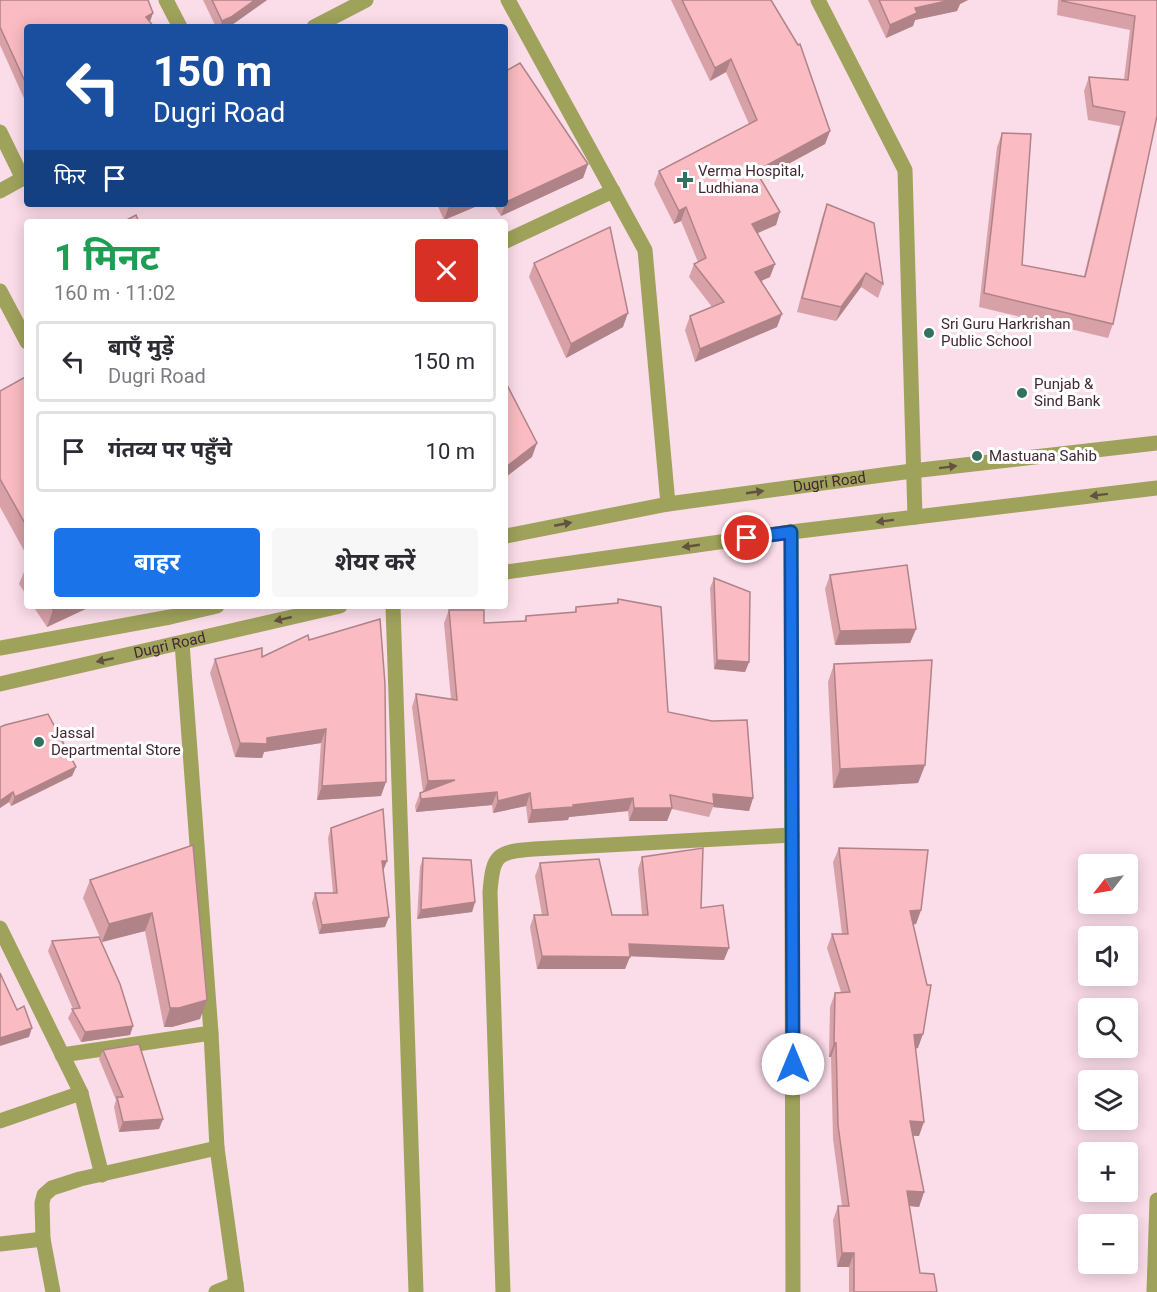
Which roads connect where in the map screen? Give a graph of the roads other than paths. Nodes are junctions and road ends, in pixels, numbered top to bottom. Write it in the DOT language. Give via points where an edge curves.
graph roads {
  1 [pos="166,0"];
  2 [pos="366,0"];
  3 [pos="508,0"];
  4 [pos="818,0"];
  5 [pos="178,24"];
  6 [pos="320,24"];
  7 [pos="0,132"];
  8 [pos="24,176"];
  9 [pos="24,179"];
  10 [pos="0,191"];
  11 [pos="613,191"];
  12 [pos="508,240"];
  13 [pos="0,291"];
  14 [pos="24,336"];
  15 [pos="1157,443"];
  16 [pos="912,471"];
  17 [pos="1157,488"];
  18 [pos="668,504"];
  19 [pos="915,517"];
  20 [pos="791,532"];
  21 [pos="508,536"];
  22 [pos="508,572"];
  23 [pos="187,609"];
  24 [pos="326,609"];
  25 [pos="393,609"];
  26 [pos="167,611"];
  27 [pos="182,643"];
  28 [pos="0,648"];
  29 [pos="0,684"];
  30 [pos="792,835"];
  31 [pos="0,928"];
  32 [pos="211,1033"];
  33 [pos="62,1055"];
  34 [pos="81,1093"];
  35 [pos="0,1121"];
  36 [pos="217,1148"];
  37 [pos="102,1175"];
  38 [pos="1157,1200"];
  39 [pos="43,1239"];
  40 [pos="0,1244"];
  41 [pos="237,1288"];
  42 [pos="53,1292"];
  43 [pos="216,1292"];
  44 [pos="416,1292"];
  45 [pos="503,1292"];
  46 [pos="794,1292"];
  47 [pos="1154,1292"];
  1 -- 5 [label="street"];
  2 -- 6 [label="street"];
  3 -- 11 [label="street"];
  4 -- 16 [label="street" via="905,170"];
  7 -- 8 [label="street"];
  9 -- 10 [label="street"];
  11 -- 12 [label="street"];
  11 -- 18 [label="street" via="645,250"];
  13 -- 14 [label="street"];
  16 -- 15 [label="street, Dugri Road, one-way"];
  18 -- 16 [label="street, Dugri Road, one-way"];
  16 -- 19 [label="street"];
  17 -- 19 [label="street, one-way"];
  21 -- 18 [label="street, Dugri Road, one-way"];
  19 -- 20 [label="street, one-way"];
  20 -- 22 [label="street, one-way"];
  20 -- 30 [label="street"];
  23 -- 26 [label="street, Dugri Road"];
  24 -- 27 [label="street, Dugri Road, one-way"];
  25 -- 44 [label="street"];
  26 -- 28 [label="street, Dugri Road"];
  27 -- 29 [label="street, Dugri Road, one-way"];
  27 -- 32 [label="street"];
  30 -- 45 [label="street" via="509,851 497,859 490,892"];
  30 -- 46 [label="street"];
  31 -- 33 [label="street"];
  32 -- 33 [label="street"];
  32 -- 36 [label="street"];
  33 -- 34 [label="street"];
  34 -- 35 [label="street"];
  34 -- 37 [label="street"];
  36 -- 37 [label="street"];
  36 -- 41 [label="street"];
  37 -- 39 [label="street" via="61,1184 44,1195"];
  38 -- 47 [label="street"];
  39 -- 40 [label="street"];
  39 -- 42 [label="street"];
  41 -- 43 [label="street"];
}
